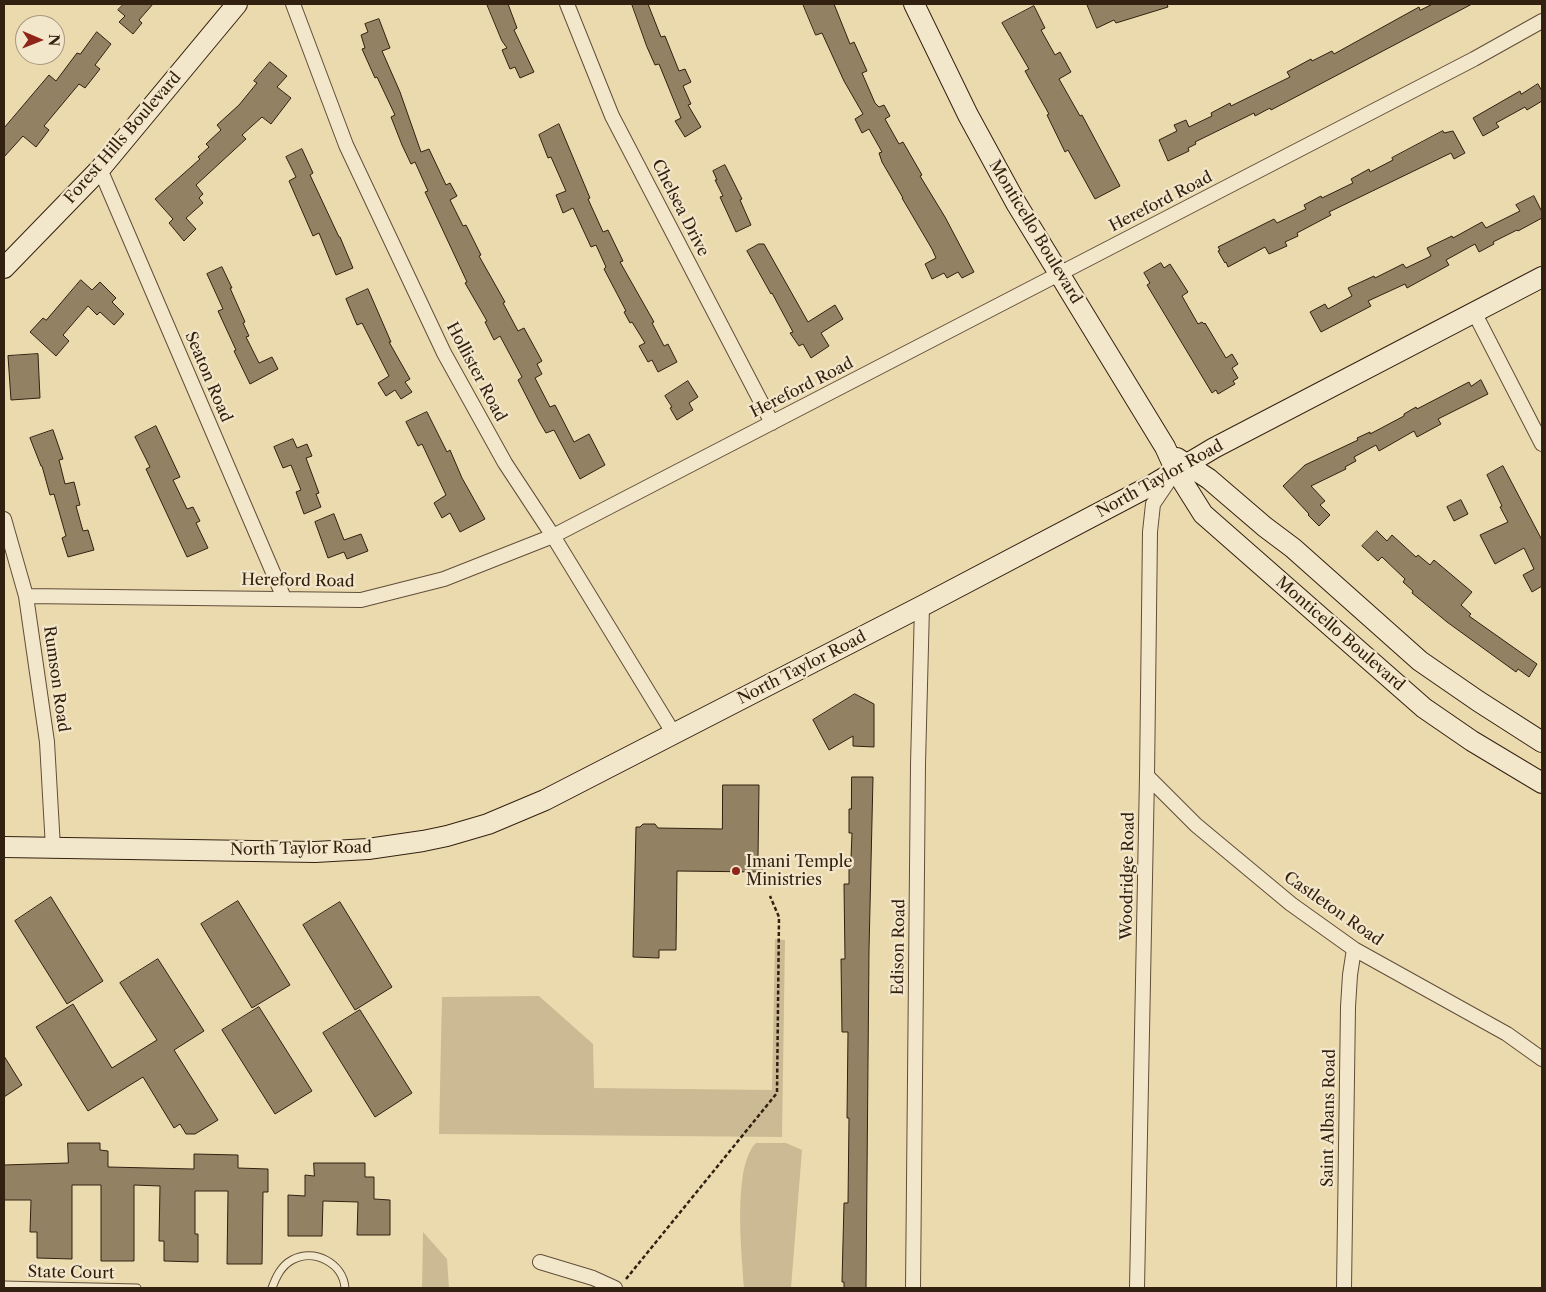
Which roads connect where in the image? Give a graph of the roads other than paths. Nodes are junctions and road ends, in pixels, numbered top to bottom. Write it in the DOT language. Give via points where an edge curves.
graph roads {
  1 [pos="237,4"];
  2 [pos="293,4"];
  3 [pos="567,4"];
  4 [pos="914,4"];
  5 [pos="1542,20"];
  6 [pos="100,169"];
  7 [pos="4,268"];
  8 [pos="1061,274"];
  9 [pos="1542,277"];
  10 [pos="1474,312"];
  11 [pos="772,423"];
  12 [pos="1542,444"];
  13 [pos="1177,463"];
  14 [pos="4,519"];
  15 [pos="553,536"];
  16 [pos="26,596"];
  17 [pos="284,598"];
  18 [pos="922,606"];
  19 [pos="674,734"];
  20 [pos="1542,742"];
  21 [pos="1147,776"];
  22 [pos="1542,782"];
  23 [pos="4,847"];
  24 [pos="53,848"];
  25 [pos="1354,949"];
  26 [pos="1542,1059"];
  27 [pos="540,1262"];
  28 [pos="620,1284"];
  29 [pos="4,1285"];
  30 [pos="137,1288"];
  31 [pos="272,1288"];
  32 [pos="345,1288"];
  33 [pos="912,1288"];
  34 [pos="1138,1288"];
  35 [pos="1344,1288"];
  1 -- 6 [label="street, Forest Hills Boulevard"];
  2 -- 15 [label="street, Hollister Road" via="346,145 444,353 505,463"];
  3 -- 11 [label="street, Chelsea Drive" via="612,116"];
  4 -- 8 [label="street, Monticello Boulevard" via="968,115 1016,203"];
  5 -- 8 [label="street, Hereford Road" via="1474,59"];
  6 -- 7 [label="street, Forest Hills Boulevard"];
  6 -- 17 [label="street, Seaton Road"];
  8 -- 11 [label="street, Hereford Road"];
  8 -- 13 [label="street, Monticello Boulevard"];
  9 -- 10 [label="street, North Taylor Road"];
  10 -- 12 [label="street"];
  10 -- 13 [label="street, North Taylor Road" via="1214,448"];
  11 -- 15 [label="street, Hereford Road"];
  13 -- 18 [label="street, North Taylor Road" via="1152,485"];
  13 -- 20 [label="street, Monticello Boulevard" via="1214,483 1294,548 1420,661"];
  13 -- 21 [label="street, Woodridge Road" via="1153,504 1150,532"];
  13 -- 22 [label="street, Monticello Boulevard" via="1203,514 1399,687 1472,741"];
  14 -- 16 [label="street, Rumson Road"];
  15 -- 17 [label="street, Hereford Road" via="444,579 361,600"];
  15 -- 19 [label="street, Hollister Road"];
  16 -- 17 [label="street, Hereford Road"];
  16 -- 24 [label="street, Rumson Road" via="47,742"];
  18 -- 19 [label="street, North Taylor Road"];
  18 -- 33 [label="street, Edison Road"];
  19 -- 24 [label="street, North Taylor Road" via="546,800 488,824 423,841 316,852"];
  21 -- 25 [label="street, Castleton Road" via="1196,825 1291,904"];
  21 -- 34 [label="street, Woodridge Road"];
  23 -- 24 [label="street, North Taylor Road"];
  25 -- 26 [label="street, Castleton Road" via="1506,1034"];
  25 -- 35 [label="street, Saint Albans Road" via="1348,1007"];
  27 -- 28 [label="street"];
  29 -- 30 [label="lane, State Court"];
  31 -- 32 [label="lane" via="282,1268 291,1260 313,1256 334,1265"];
}
